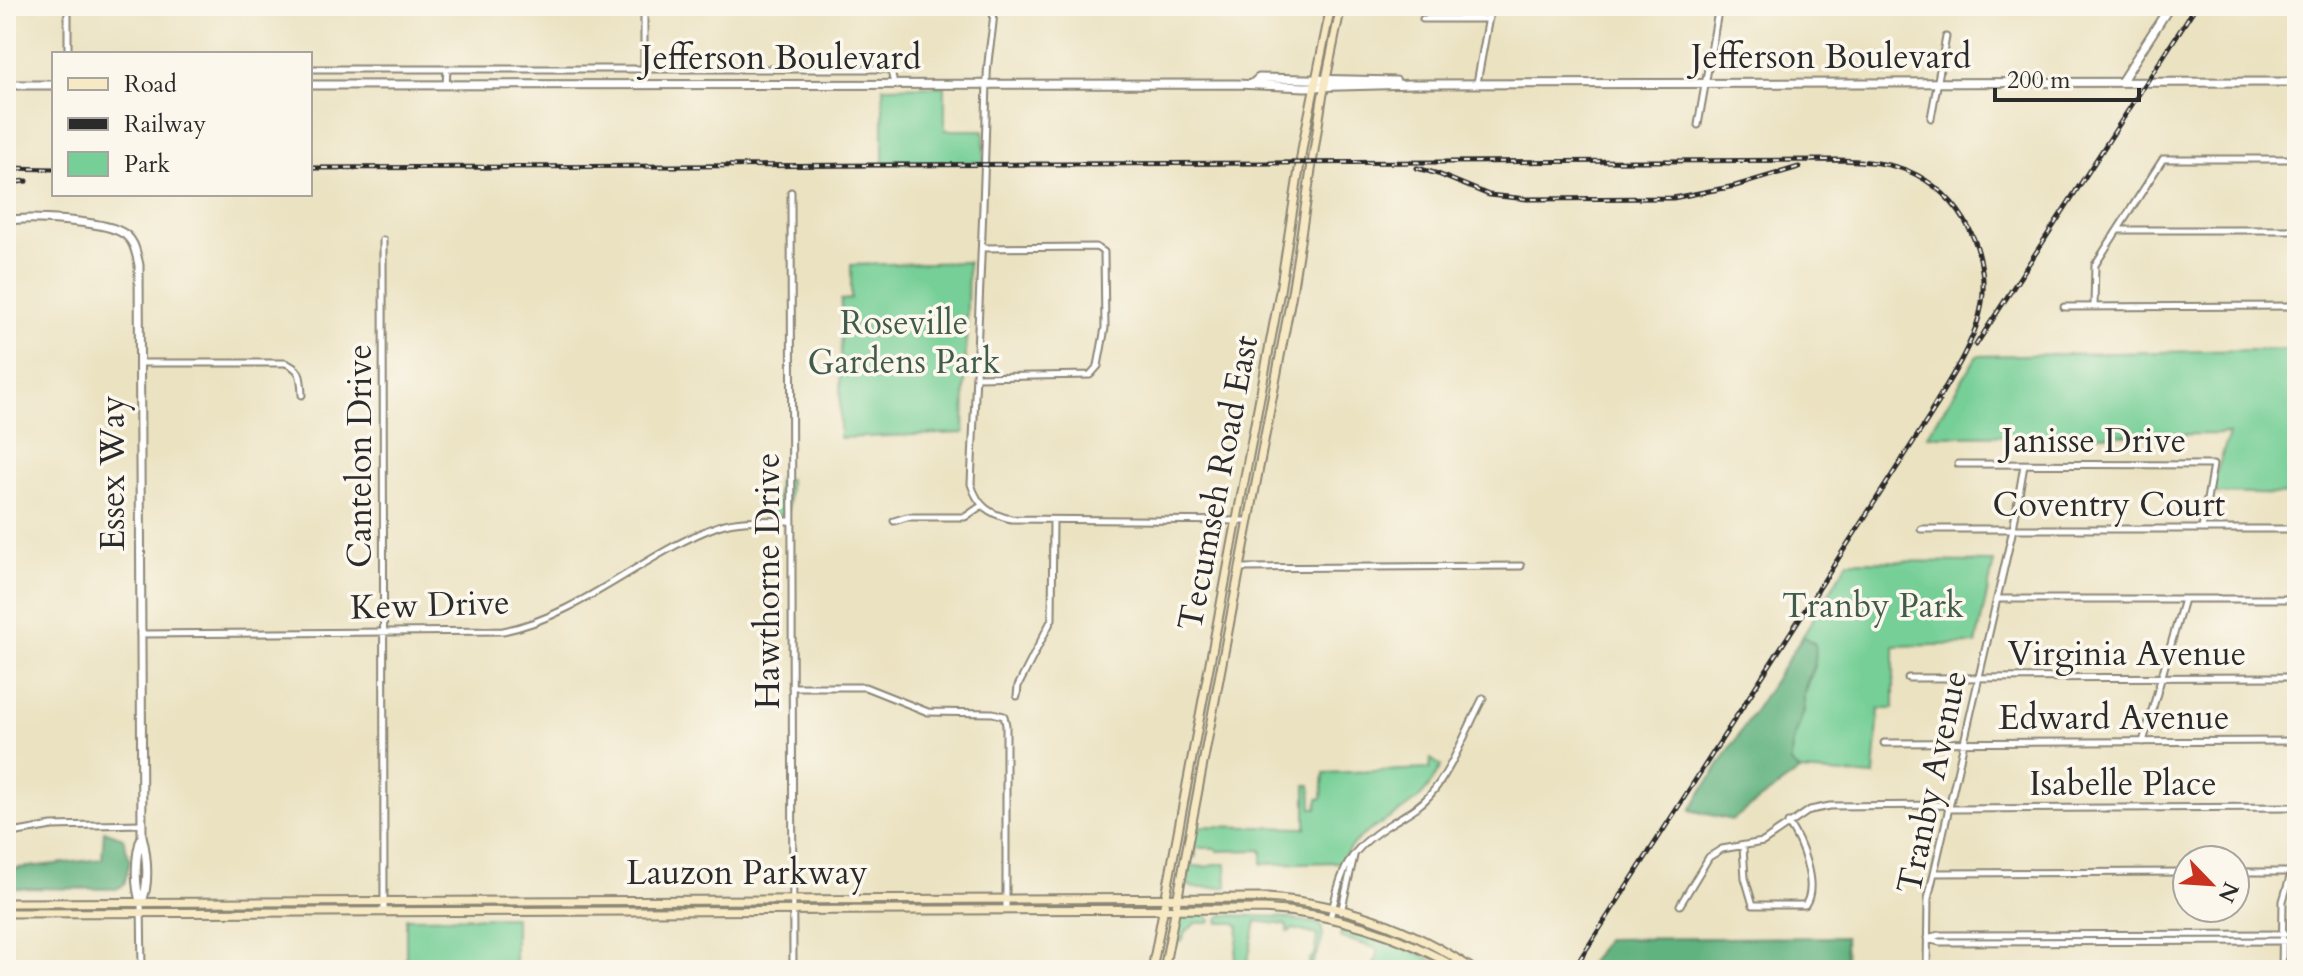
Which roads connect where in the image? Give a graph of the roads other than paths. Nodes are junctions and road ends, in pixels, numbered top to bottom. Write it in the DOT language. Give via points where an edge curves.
graph roads {
  1 [pos="68,6"];
  2 [pos="644,6"];
  3 [pos="994,6"];
  4 [pos="1331,6"];
  5 [pos="1341,6"];
  6 [pos="1491,6"];
  7 [pos="1719,6"];
  8 [pos="2170,6"];
  9 [pos="1423,19"];
  10 [pos="1489,19"];
  11 [pos="1946,37"];
  12 [pos="68,52"];
  13 [pos="312,69"];
  14 [pos="447,69"];
  15 [pos="644,69"];
  16 [pos="833,69"];
  17 [pos="1316,78"];
  18 [pos="1325,82"];
  19 [pos="1938,82"];
  20 [pos="2121,82"];
  21 [pos="2297,82"];
  22 [pos="987,83"];
  23 [pos="1477,83"];
  24 [pos="1706,83"];
  25 [pos="644,84"];
  26 [pos="834,84"];
  27 [pos="894,84"];
  28 [pos="1252,84"];
  29 [pos="6,85"];
  30 [pos="52,85"];
  31 [pos="312,85"];
  32 [pos="446,85"];
  33 [pos="1314,87"];
  34 [pos="1931,118"];
  35 [pos="1698,125"];
  36 [pos="2297,159"];
  37 [pos="791,192"];
  38 [pos="6,221"];
  39 [pos="2118,230"];
  40 [pos="2297,230"];
  41 [pos="383,240"];
  42 [pos="982,248"];
  43 [pos="2094,306"];
  44 [pos="2297,306"];
  45 [pos="2064,307"];
  46 [pos="139,363"];
  47 [pos="976,377"];
  48 [pos="302,395"];
  49 [pos="1958,464"];
  50 [pos="2024,465"];
  51 [pos="981,506"];
  52 [pos="1053,520"];
  53 [pos="1238,520"];
  54 [pos="792,521"];
  55 [pos="894,521"];
  56 [pos="1248,521"];
  57 [pos="1921,529"];
  58 [pos="2013,529"];
  59 [pos="2202,529"];
  60 [pos="2297,529"];
  61 [pos="1521,566"];
  62 [pos="1239,568"];
  63 [pos="1998,599"];
  64 [pos="2184,599"];
  65 [pos="2297,599"];
  66 [pos="385,632"];
  67 [pos="140,634"];
  68 [pos="2297,677"];
  69 [pos="1908,678"];
  70 [pos="1978,678"];
  71 [pos="2162,678"];
  72 [pos="792,687"];
  73 [pos="1017,696"];
  74 [pos="1483,698"];
  75 [pos="1964,741"];
  76 [pos="2297,741"];
  77 [pos="2143,742"];
  78 [pos="1884,743"];
  79 [pos="1949,807"];
  80 [pos="2297,807"];
  81 [pos="1788,823"];
  82 [pos="141,824"];
  83 [pos="6,834"];
  84 [pos="1743,847"];
  85 [pos="2297,854"];
  86 [pos="2171,872"];
  87 [pos="2251,872"];
  88 [pos="2294,872"];
  89 [pos="1934,873"];
  90 [pos="1006,897"];
  91 [pos="1166,897"];
  92 [pos="1178,897"];
  93 [pos="793,899"];
  94 [pos="385,900"];
  95 [pos="6,903"];
  96 [pos="141,903"];
  97 [pos="1680,905"];
  98 [pos="1337,908"];
  99 [pos="1006,909"];
  100 [pos="1163,909"];
  101 [pos="1176,909"];
  102 [pos="793,910"];
  103 [pos="384,911"];
  104 [pos="140,912"];
  105 [pos="6,913"];
  106 [pos="1335,919"];
  107 [pos="2297,934"];
  108 [pos="1927,938"];
  109 [pos="2282,938"];
  110 [pos="2297,941"];
  111 [pos="142,970"];
  112 [pos="793,970"];
  113 [pos="922,970"];
  114 [pos="966,970"];
  115 [pos="1152,970"];
  116 [pos="1164,970"];
  117 [pos="1460,970"];
  118 [pos="1474,970"];
  119 [pos="1927,970"];
  120 [pos="2282,970"];
  1 -- 12 [label="street"];
  2 -- 15 [label="street"];
  3 -- 22 [label="street"];
  4 -- 17 [label="main road, Tecumseh Road East"];
  5 -- 18 [label="main road, Tecumseh Road East"];
  6 -- 10 [label="street"];
  7 -- 24 [label="street"];
  8 -- 20 [label="street"];
  9 -- 10 [label="street"];
  10 -- 23 [label="street"];
  11 -- 19 [label="street"];
  13 -- 14 [label="street"];
  14 -- 15 [label="street"];
  14 -- 32 [label="street"];
  15 -- 16 [label="street"];
  15 -- 25 [label="street"];
  16 -- 26 [label="street"];
  16 -- 27 [label="street" via="885,69 891,71"];
  17 -- 18 [label="street, Jefferson Boulevard"];
  17 -- 28 [label="street, Jefferson Boulevard" via="1259,78"];
  17 -- 33 [label="main road, Tecumseh Road East"];
  18 -- 23 [label="street, Jefferson Boulevard"];
  18 -- 33 [label="street, Jefferson Boulevard"];
  18 -- 56 [label="main road, Tecumseh Road East"];
  19 -- 20 [label="street, Jefferson Boulevard"];
  19 -- 24 [label="street, Jefferson Boulevard"];
  19 -- 34 [label="street"];
  20 -- 21 [label="street, Jefferson Boulevard"];
  22 -- 27 [label="street, Jefferson Boulevard"];
  22 -- 28 [label="street, Jefferson Boulevard"];
  22 -- 42 [label="street"];
  23 -- 24 [label="street, Jefferson Boulevard"];
  24 -- 35 [label="street"];
  25 -- 26 [label="street, Jefferson Boulevard"];
  25 -- 32 [label="street, Jefferson Boulevard"];
  26 -- 27 [label="street, Jefferson Boulevard"];
  28 -- 33 [label="street, Jefferson Boulevard"];
  29 -- 30 [label="street"];
  31 -- 32 [label="street, Jefferson Boulevard"];
  33 -- 53 [label="main road, Tecumseh Road East"];
  36 -- 39 [label="street" via="2163,159"];
  37 -- 54 [label="street, Hawthorne Drive"];
  38 -- 46 [label="street, Essex Way" via="32,218 124,233 139,265"];
  39 -- 40 [label="street"];
  39 -- 43 [label="street" via="2095,265"];
  41 -- 66 [label="street, Cantelon Drive"];
  42 -- 47 [label="street"];
  42 -- 47 [label="street" via="1096,247 1104,252 1105,328 1098,366 1090,375"];
  43 -- 44 [label="street"];
  43 -- 45 [label="street"];
  46 -- 48 [label="street" via="285,363 301,374"];
  46 -- 67 [label="street, Essex Way"];
  47 -- 51 [label="street" via="971,484"];
  49 -- 50 [label="street, Janisse Drive"];
  50 -- 58 [label="street, Tranby Avenue"];
  50 -- 59 [label="street, Janisse Drive" via="2213,465"];
  51 -- 52 [label="street" via="995,516"];
  51 -- 55 [label="street" via="965,517"];
  52 -- 53 [label="street"];
  52 -- 73 [label="street" via="1052,619"];
  53 -- 56 [label="street"];
  53 -- 91 [label="main road, Tecumseh Road East"];
  54 -- 66 [label="street, Kew Drive" via="720,525 521,628"];
  54 -- 72 [label="street, Hawthorne Drive"];
  56 -- 62 [label="main road, Tecumseh Road East"];
  57 -- 58 [label="street, Coventry Court"];
  58 -- 59 [label="street, Coventry Court"];
  58 -- 63 [label="street, Tranby Avenue"];
  59 -- 60 [label="street, Coventry Court"];
  61 -- 62 [label="street"];
  62 -- 92 [label="main road, Tecumseh Road East"];
  63 -- 64 [label="street"];
  63 -- 70 [label="street, Tranby Avenue"];
  64 -- 65 [label="street"];
  64 -- 71 [label="street"];
  66 -- 67 [label="street, Kew Drive"];
  66 -- 94 [label="street, Cantelon Drive"];
  67 -- 82 [label="street, Essex Way"];
  68 -- 71 [label="street, Virginia Avenue"];
  69 -- 70 [label="street, Virginia Avenue"];
  70 -- 71 [label="street, Virginia Avenue"];
  70 -- 75 [label="street, Tranby Avenue"];
  71 -- 77 [label="street"];
  72 -- 90 [label="street" via="865,687 928,712 1004,716"];
  72 -- 93 [label="street, Hawthorne Drive"];
  74 -- 98 [label="street" via="1430,796 1376,832 1348,859"];
  75 -- 77 [label="street, Edward Avenue"];
  75 -- 78 [label="street, Edward Avenue"];
  75 -- 79 [label="street, Tranby Avenue"];
  76 -- 77 [label="street, Edward Avenue"];
  79 -- 80 [label="street, Isabelle Place"];
  79 -- 81 [label="street, Isabelle Place" via="1830,806"];
  79 -- 89 [label="street, Tranby Avenue"];
  81 -- 84 [label="street, Isabelle Place" via="1763,842"];
  81 -- 84 [label="street" via="1807,861 1805,905 1753,905"];
  82 -- 83 [label="street" via="52,826"];
  82 -- 96 [label="street, Essex Way" via="146,894"];
  84 -- 97 [label="street, Isabelle Place" via="1722,849 1709,857"];
  85 -- 88 [label="street"];
  86 -- 89 [label="street"];
  87 -- 88 [label="street"];
  88 -- 109 [label="street" via="2283,901"];
  89 -- 108 [label="street, Tranby Avenue"];
  90 -- 91 [label="main road, Lauzon Parkway"];
  90 -- 93 [label="main road, Lauzon Parkway"];
  90 -- 99 [label="street"];
  91 -- 92 [label="main road, Lauzon Parkway"];
  91 -- 100 [label="main road, Tecumseh Road East"];
  92 -- 98 [label="main road, Lauzon Parkway" via="1278,899"];
  92 -- 101 [label="main road, Tecumseh Road East"];
  93 -- 94 [label="main road, Lauzon Parkway"];
  93 -- 102 [label="street, Hawthorne Drive"];
  94 -- 96 [label="main road, Lauzon Parkway"];
  94 -- 103 [label="street, Cantelon Drive"];
  95 -- 96 [label="main road, Lauzon Parkway"];
  96 -- 104 [label="street, Essex Way"];
  98 -- 106 [label="street"];
  98 -- 118 [label="main road, Lauzon Parkway" via="1411,934"];
  99 -- 100 [label="main road, Lauzon Parkway"];
  99 -- 102 [label="main road, Lauzon Parkway"];
  100 -- 101 [label="main road, Lauzon Parkway"];
  100 -- 115 [label="main road, Tecumseh Road East"];
  101 -- 106 [label="main road, Lauzon Parkway" via="1263,909"];
  101 -- 116 [label="main road, Tecumseh Road East"];
  102 -- 103 [label="main road, Lauzon Parkway"];
  102 -- 112 [label="street, Hawthorne Drive"];
  103 -- 104 [label="main road, Lauzon Parkway"];
  104 -- 105 [label="main road, Lauzon Parkway"];
  104 -- 111 [label="street, Essex Way"];
  106 -- 117 [label="main road, Lauzon Parkway" via="1407,942"];
  107 -- 109 [label="street"];
  108 -- 109 [label="street"];
  108 -- 119 [label="street, Tranby Avenue"];
  109 -- 110 [label="street"];
  109 -- 120 [label="street"];
  113 -- 114 [label="street"];
}
